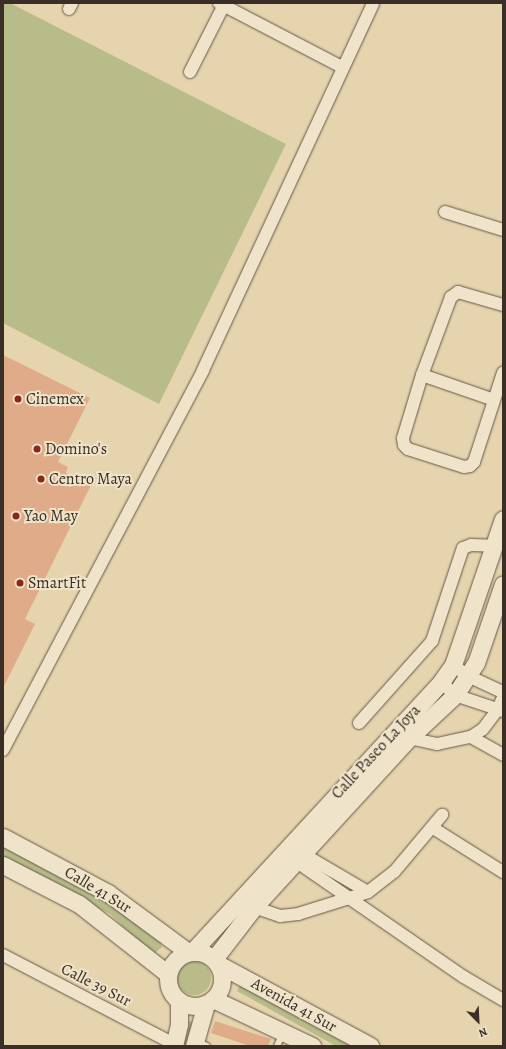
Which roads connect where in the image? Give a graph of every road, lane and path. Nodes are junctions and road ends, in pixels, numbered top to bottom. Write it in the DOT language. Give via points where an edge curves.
graph roads {
  1 [pos="373,3"];
  2 [pos="223,4"];
  3 [pos="342,67"];
  4 [pos="190,72"];
  5 [pos="445,212"];
  6 [pos="503,230"];
  7 [pos="503,305"];
  8 [pos="503,373"];
  9 [pos="422,376"];
  10 [pos="494,400"];
  11 [pos="503,519"];
  12 [pos="494,546"];
  13 [pos="503,584"];
  14 [pos="453,665"];
  15 [pos="468,676"];
  16 [pos="441,682"];
  17 [pos="503,692"];
  18 [pos="455,694"];
  19 [pos="503,697"];
  20 [pos="501,710"];
  21 [pos="359,723"];
  22 [pos="471,737"];
  23 [pos="410,738"];
  24 [pos="3,750"];
  25 [pos="503,755"];
  26 [pos="442,815"];
  27 [pos="433,828"];
  28 [pos="3,837"];
  29 [pos="300,858"];
  30 [pos="3,865"];
  31 [pos="503,872"];
  32 [pos="368,892"];
  33 [pos="352,898"];
  34 [pos="254,907"];
  35 [pos="190,952"];
  36 [pos="3,955"];
  37 [pos="216,961"];
  38 [pos="168,974"];
  39 [pos="503,1000"];
  40 [pos="178,1001"];
  41 [pos="209,1002"];
  42 [pos="281,1039"];
  43 [pos="199,1044"];
  44 [pos="174,1045"];
  45 [pos="312,1046"];
  46 [pos="370,1046"];
  1 -- 3 [label="street"];
  2 -- 3 [label="street"];
  2 -- 4 [label="street"];
  3 -- 24 [label="street" via="203,370"];
  5 -- 6 [label="street"];
  7 -- 9 [label="street" via="458,292 454,294"];
  8 -- 10 [label="street"];
  9 -- 10 [label="street"];
  9 -- 10 [label="street" via="402,438 408,449 464,467 470,466 474,462"];
  11 -- 12 [label="main road, Calle Paseo La Joya"];
  12 -- 14 [label="main road, Calle Paseo La Joya"];
  12 -- 21 [label="street" via="471,545 463,548 432,641"];
  13 -- 15 [label="main road, Calle Paseo La Joya" via="476,663"];
  14 -- 15 [label="street"];
  14 -- 16 [label="main road, Calle Paseo La Joya"];
  15 -- 17 [label="street"];
  15 -- 18 [label="main road, Calle Paseo La Joya"];
  16 -- 18 [label="street"];
  16 -- 35 [label="main road, Calle Paseo La Joya"];
  18 -- 20 [label="street"];
  18 -- 23 [label="main road, Calle Paseo La Joya"];
  19 -- 20 [label="street"];
  20 -- 22 [label="street" via="483,729"];
  22 -- 23 [label="street" via="437,744"];
  22 -- 25 [label="street"];
  23 -- 29 [label="main road, Calle Paseo La Joya"];
  26 -- 27 [label="street"];
  27 -- 31 [label="street"];
  27 -- 32 [label="street" via="394,872"];
  28 -- 35 [label="main road, Calle 41 Sur" via="108,893"];
  29 -- 32 [label="street"];
  29 -- 33 [label="street"];
  29 -- 34 [label="main road, Calle Paseo La Joya"];
  30 -- 38 [label="main road, Calle 41 Sur" via="78,904"];
  32 -- 33 [label="street"];
  33 -- 34 [label="street" via="337,900 298,914 280,916"];
  33 -- 39 [label="street" via="464,977"];
  34 -- 37 [label="main road, Calle Paseo La Joya"];
  35 -- 37 [label="main road" via="206,953"];
  35 -- 38 [label="main road" via="173,961"];
  36 -- 44 [label="street, Calle 39 Sur"];
  37 -- 41 [label="main road" via="222,984"];
  37 -- 46 [label="main road, Avenida 41 Sur"];
  38 -- 40 [label="main road" via="168,987"];
  40 -- 41 [label="main road" via="187,1005"];
  40 -- 44 [label="main road" via="179,1024"];
  41 -- 42 [label="main road, Avenida 41 Sur"];
  41 -- 43 [label="main road"];
  42 -- 45 [label="main road, Avenida 41 Sur"];
}
